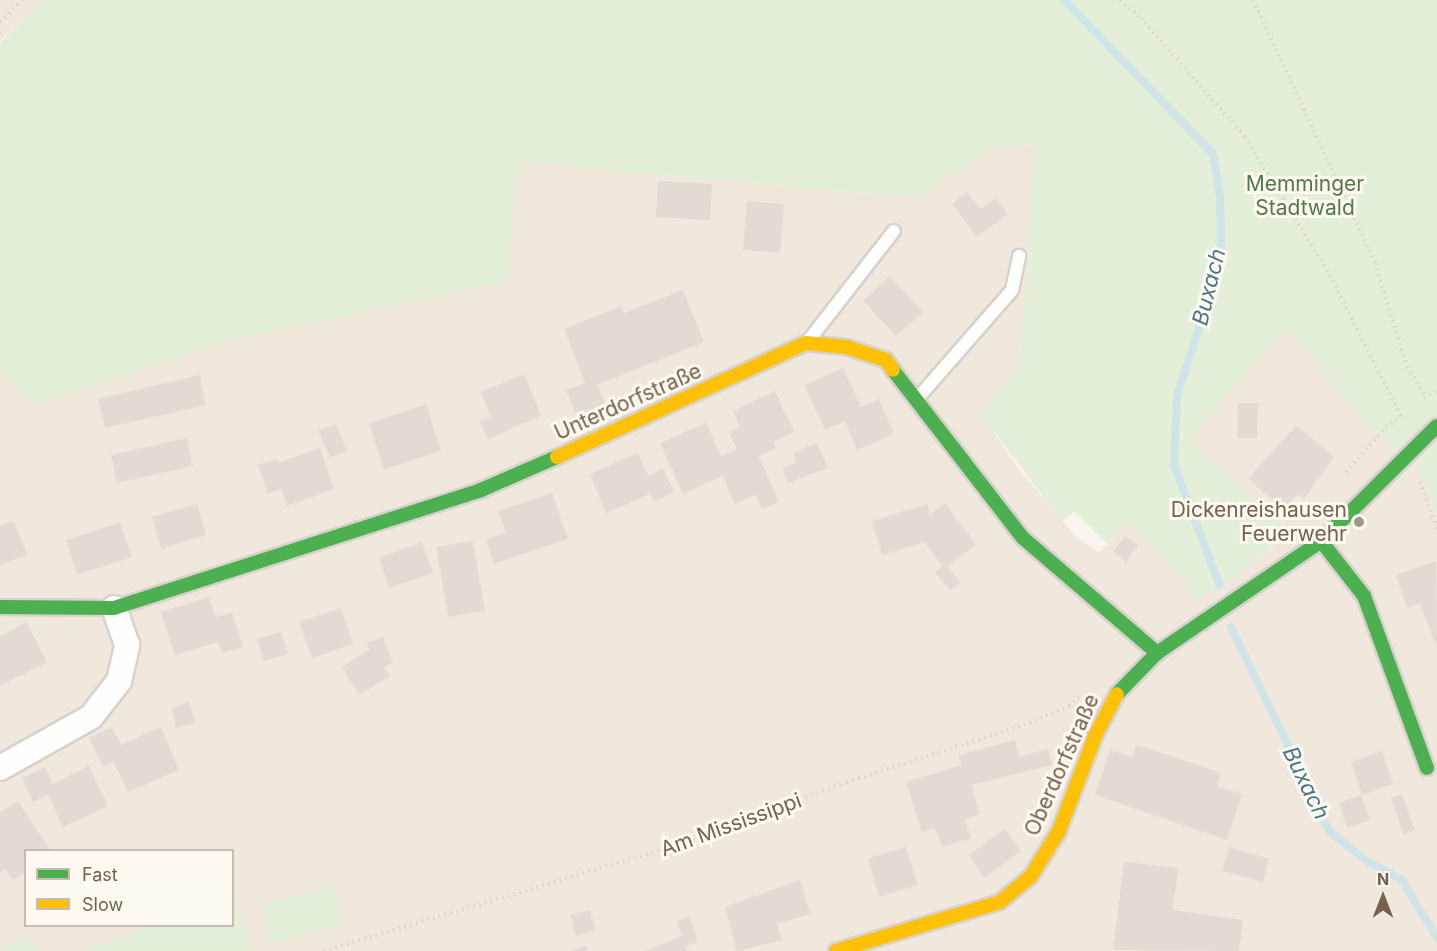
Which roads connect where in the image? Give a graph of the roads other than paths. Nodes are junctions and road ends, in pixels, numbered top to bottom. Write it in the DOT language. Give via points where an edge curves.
graph roads {
  1 [pos="894,231"];
  2 [pos="1020,256"];
  3 [pos="806,343"];
  4 [pos="917,400"];
  5 [pos="1437,426"];
  6 [pos="1321,541"];
  7 [pos="0,607"];
  8 [pos="114,608"];
  9 [pos="1157,653"];
  10 [pos="0,768"];
  11 [pos="1426,768"];
  12 [pos="836,951"];
  1 -- 3 [label="lane"];
  2 -- 4 [label="lane" via="1012,290"];
  3 -- 4 [label="street" via="846,347 886,360"];
  3 -- 8 [label="street, Unterdorfstraße" via="656,415 481,490"];
  4 -- 9 [label="street" via="1023,538"];
  5 -- 6 [label="street, Oberdorfstraße"];
  6 -- 9 [label="street, Oberdorfstraße"];
  6 -- 11 [label="street" via="1364,596"];
  7 -- 8 [label="street, Unterdorfstraße"];
  8 -- 10 [label="street" via="127,645 119,681 91,717"];
  9 -- 12 [label="street, Oberdorfstraße" via="1118,692 1095,736 1059,831 1031,876 1000,902"];
}
